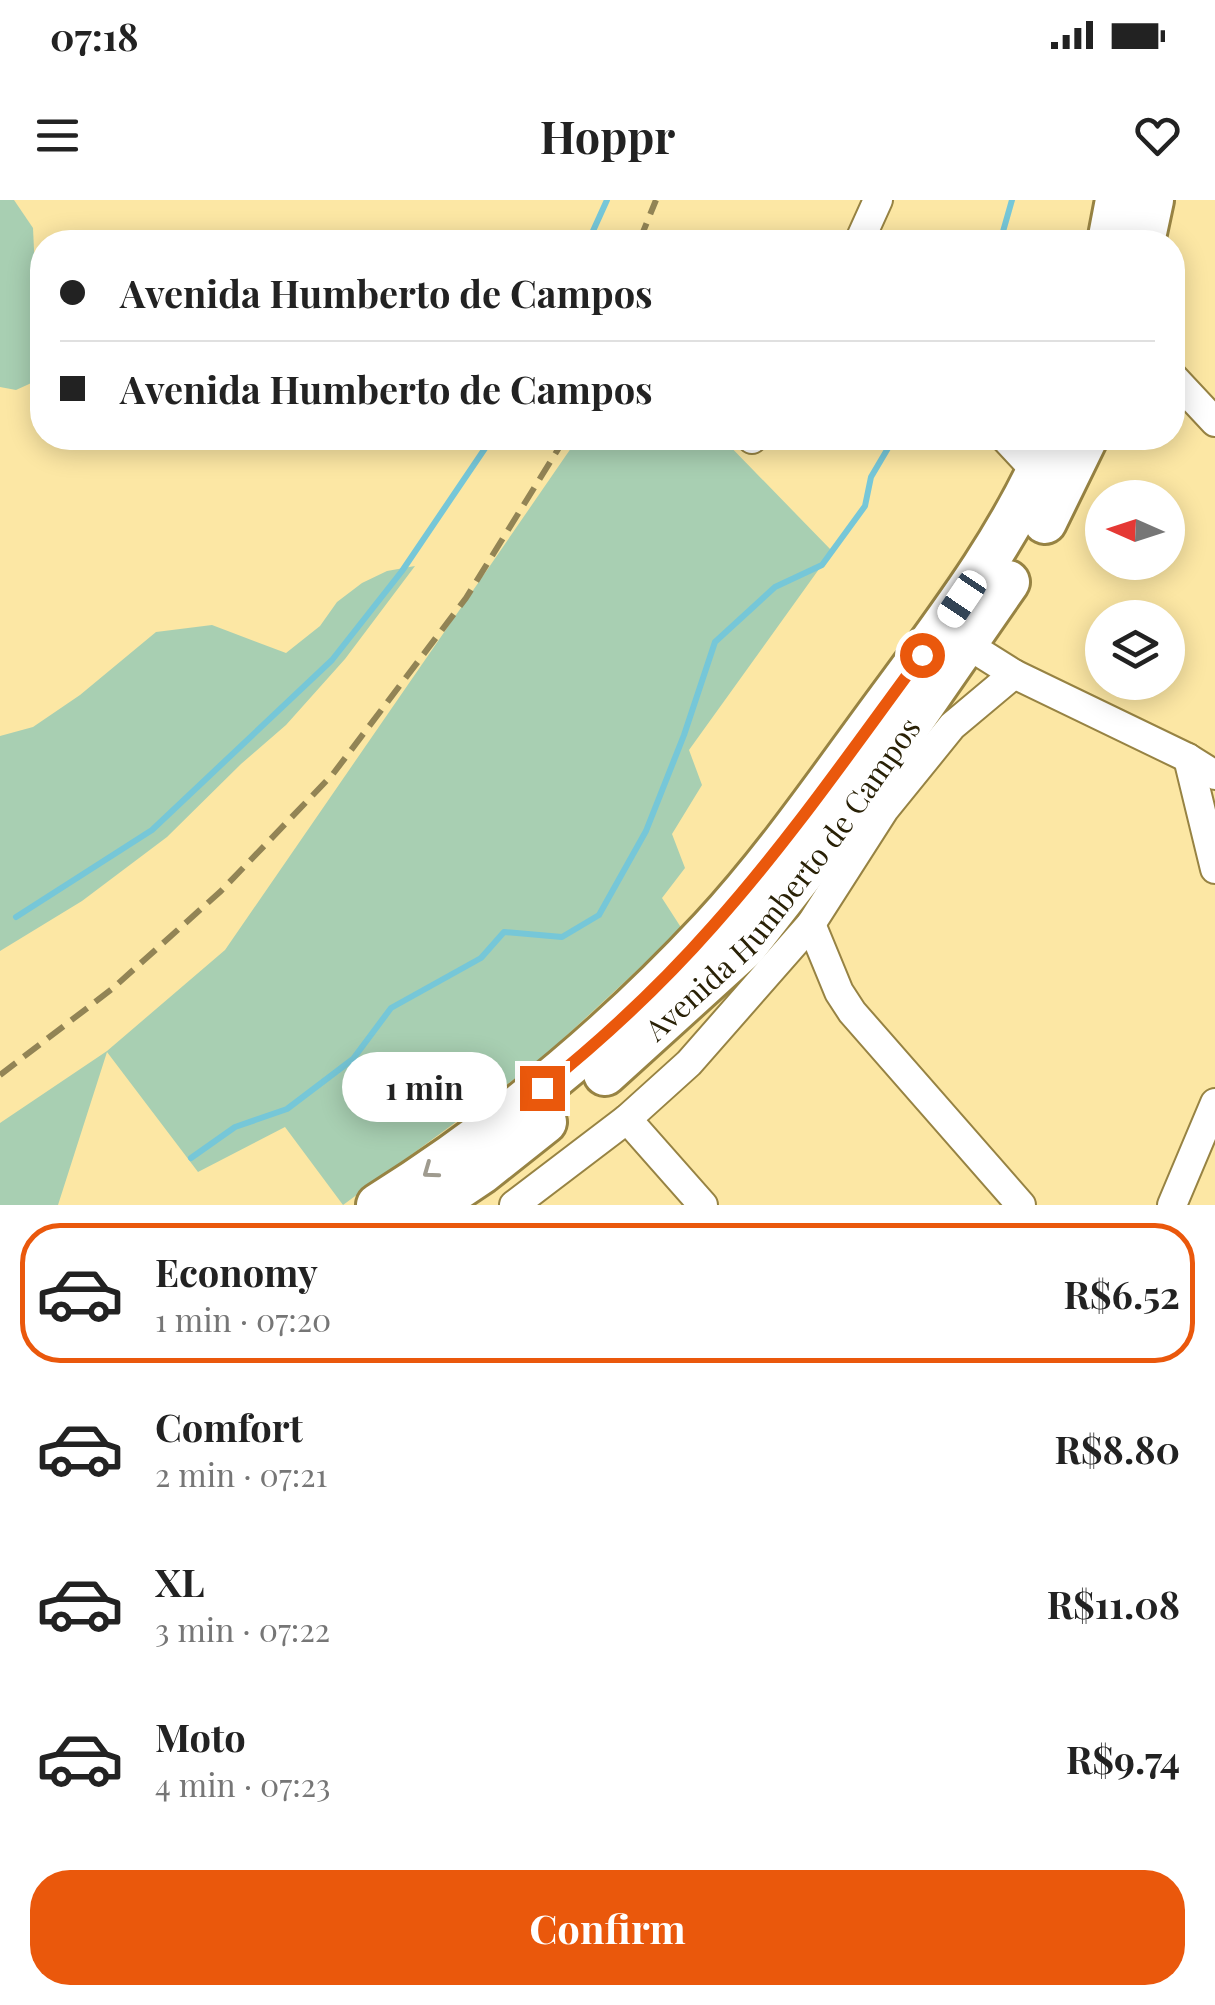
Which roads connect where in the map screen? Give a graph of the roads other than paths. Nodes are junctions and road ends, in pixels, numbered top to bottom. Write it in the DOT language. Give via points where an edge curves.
graph roads {
  1 [pos="878,200"];
  2 [pos="1117,200"];
  3 [pos="1152,200"];
  4 [pos="864,230"];
  5 [pos="1111,230"];
  6 [pos="1146,230"];
  7 [pos="1185,390"];
  8 [pos="1215,422"];
  9 [pos="1022,450"];
  10 [pos="1072,450"];
  11 [pos="1050,469"];
  12 [pos="954,637"];
  13 [pos="1014,674"];
  14 [pos="1188,758"];
  15 [pos="1215,775"];
  16 [pos="1215,869"];
  17 [pos="811,924"];
  18 [pos="1215,1103"];
  19 [pos="627,1119"];
  20 [pos="481,1172"];
  21 [pos="378,1205"];
  22 [pos="434,1205"];
  23 [pos="514,1205"];
  24 [pos="703,1205"];
  25 [pos="1020,1205"];
  26 [pos="1172,1205"];
  1 -- 4 [label="street"];
  2 -- 5 [label="highway"];
  3 -- 6 [label="highway"];
  7 -- 8 [label="street"];
  9 -- 11 [label="street"];
  10 -- 11 [label="highway, Avenida Humberto de Campos"];
  11 -- 12 [label="highway, Avenida Humberto de Campos"];
  12 -- 13 [label="street"];
  12 -- 20 [label="highway, Avenida Humberto de Campos" via="837,829 745,947 605,1074"];
  13 -- 14 [label="street"];
  13 -- 17 [label="street" via="952,726 884,810"];
  14 -- 15 [label="street"];
  14 -- 16 [label="street"];
  17 -- 19 [label="street" via="689,1063"];
  17 -- 25 [label="street" via="852,1012"];
  18 -- 26 [label="street"];
  19 -- 23 [label="street"];
  19 -- 24 [label="street"];
  20 -- 21 [label="highway, Avenida Humberto de Campos, one-way"];
  20 -- 22 [label="highway, Avenida Humberto de Campos"];
}
